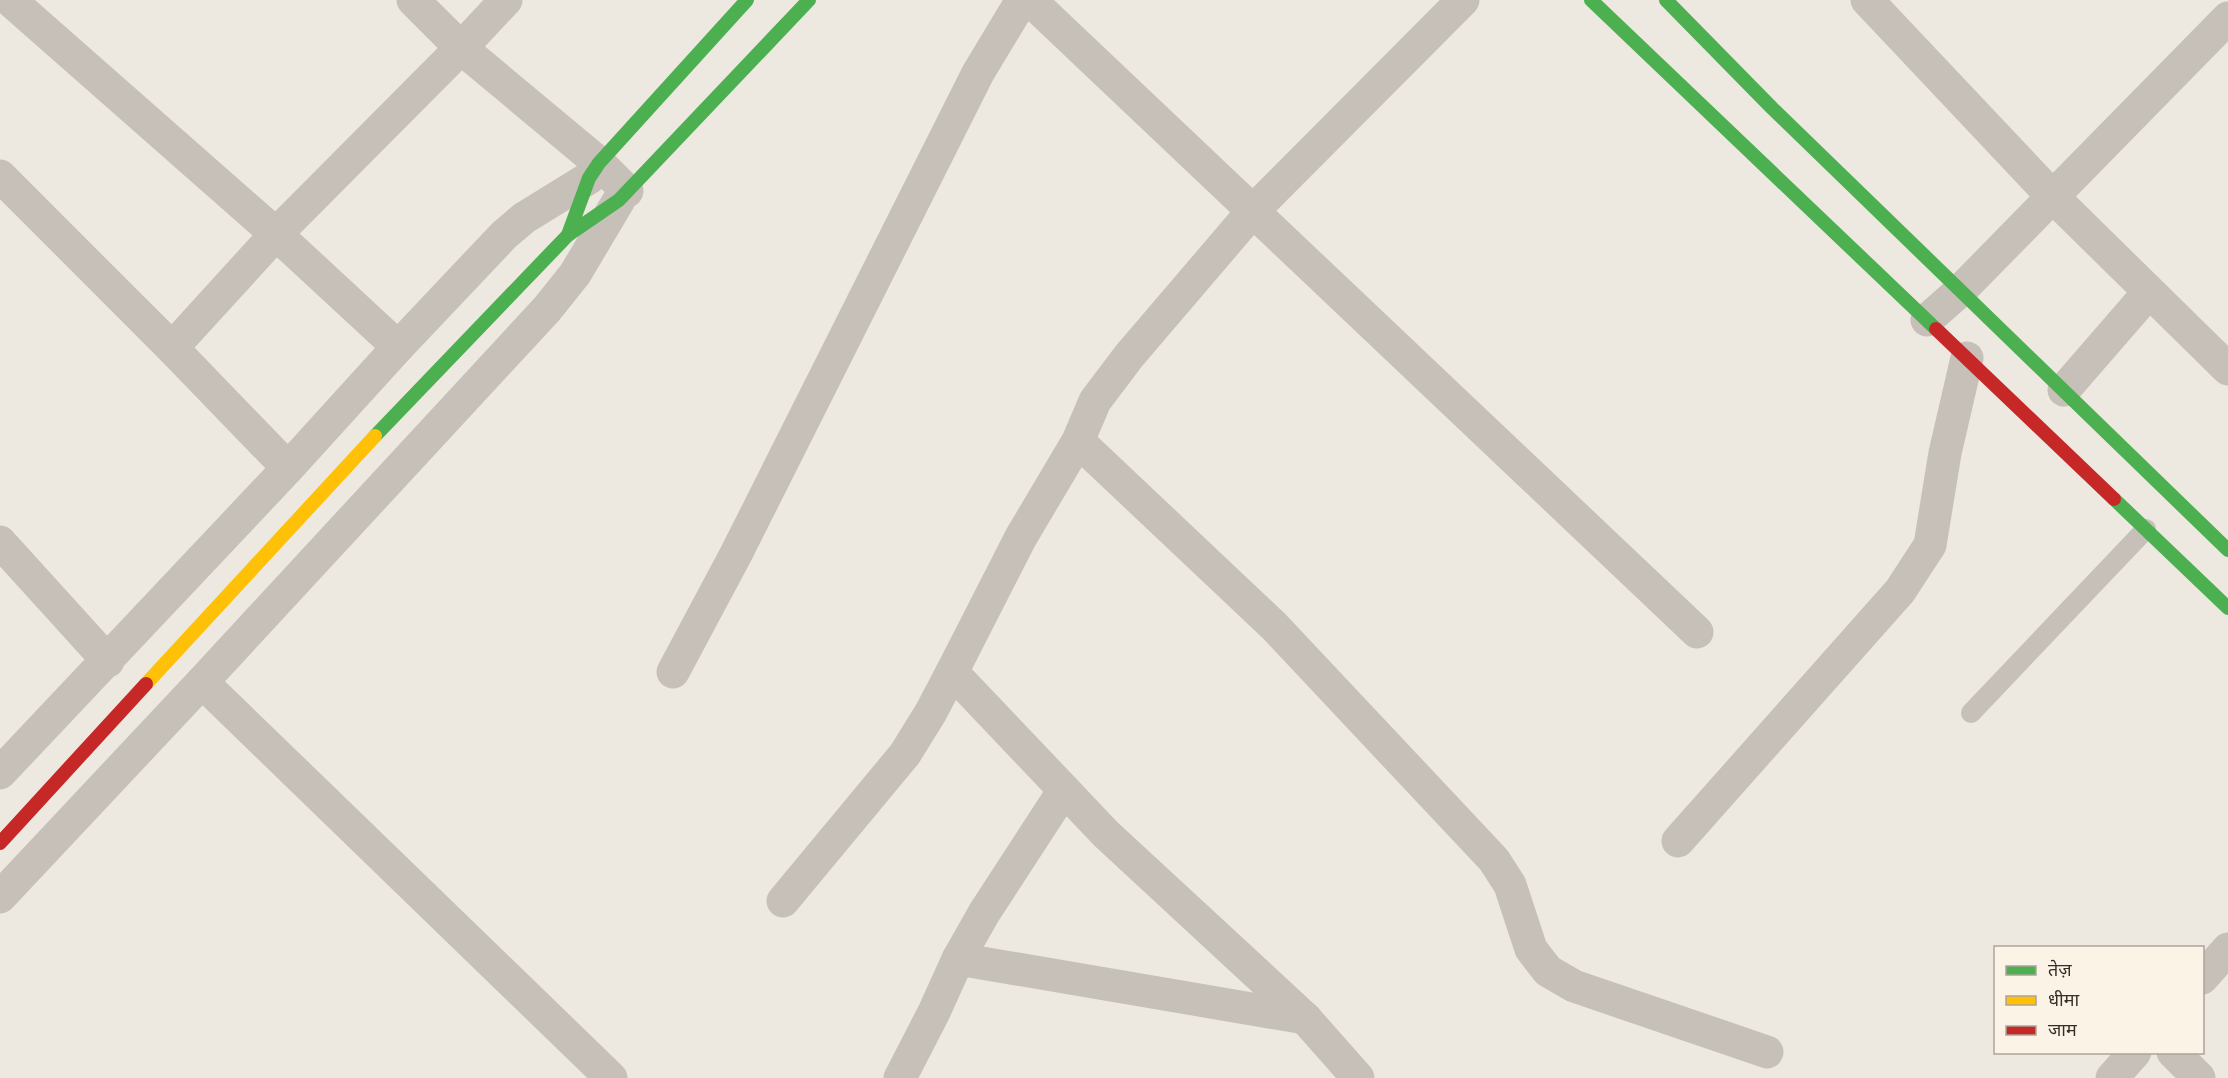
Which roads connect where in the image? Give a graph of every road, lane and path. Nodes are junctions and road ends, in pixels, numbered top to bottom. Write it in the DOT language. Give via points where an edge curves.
graph roads {
  1 [pos="10,0"];
  2 [pos="413,0"];
  3 [pos="506,0"];
  4 [pos="747,0"];
  5 [pos="809,0"];
  6 [pos="1022,0"];
  7 [pos="1030,0"];
  8 [pos="1463,0"];
  9 [pos="1591,0"];
  10 [pos="1666,0"];
  11 [pos="1880,4"];
  12 [pos="2228,18"];
  13 [pos="461,48"];
  14 [pos="594,171"];
  15 [pos="0,176"];
  16 [pos="623,195"];
  17 [pos="2053,197"];
  18 [pos="1252,213"];
  19 [pos="276,234"];
  20 [pos="568,236"];
  21 [pos="1960,290"];
  22 [pos="2150,292"];
  23 [pos="1927,320"];
  24 [pos="398,347"];
  25 [pos="172,348"];
  26 [pos="1967,358"];
  27 [pos="2228,369"];
  28 [pos="2064,390"];
  29 [pos="1078,441"];
  30 [pos="288,468"];
  31 [pos="2146,529"];
  32 [pos="0,542"];
  33 [pos="2228,550"];
  34 [pos="2228,608"];
  35 [pos="1697,632"];
  36 [pos="108,661"];
  37 [pos="673,672"];
  38 [pos="952,672"];
  39 [pos="202,682"];
  40 [pos="1971,713"];
  41 [pos="0,773"];
  42 [pos="1064,790"];
  43 [pos="1678,841"];
  44 [pos="0,843"];
  45 [pos="0,897"];
  46 [pos="783,901"];
  47 [pos="2228,949"];
  48 [pos="958,959"];
  49 [pos="2204,976"];
  50 [pos="1305,1018"];
  51 [pos="1767,1053"];
  52 [pos="2134,1054"];
  53 [pos="2175,1054"];
  54 [pos="611,1078"];
  55 [pos="900,1078"];
  56 [pos="1358,1078"];
  57 [pos="2112,1078"];
  58 [pos="2199,1078"];
  1 -- 19 [label="street"];
  2 -- 13 [label="street"];
  3 -- 13 [label="street"];
  4 -- 14 [label="main road"];
  5 -- 16 [label="main road"];
  6 -- 37 [label="street" via="978,73"];
  7 -- 18 [label="street"];
  8 -- 18 [label="street"];
  9 -- 23 [label="main road"];
  10 -- 21 [label="main road"];
  11 -- 17 [label="street"];
  12 -- 17 [label="street"];
  13 -- 14 [label="street"];
  13 -- 19 [label="street"];
  14 -- 16 [label="street"];
  14 -- 20 [label="main road"];
  14 -- 24 [label="street" via="524,218"];
  15 -- 25 [label="street"];
  16 -- 20 [label="main road"];
  16 -- 39 [label="street" via="575,274 547,309"];
  17 -- 21 [label="street"];
  17 -- 22 [label="street"];
  18 -- 29 [label="street" via="1129,356 1095,401"];
  18 -- 35 [label="street"];
  19 -- 24 [label="street"];
  19 -- 25 [label="street"];
  20 -- 44 [label="main road" via="384,426"];
  21 -- 23 [label="street"];
  21 -- 28 [label="main road"];
  22 -- 27 [label="street"];
  22 -- 28 [label="street"];
  23 -- 26 [label="main road"];
  24 -- 30 [label="street"];
  25 -- 30 [label="street"];
  26 -- 31 [label="main road"];
  26 -- 43 [label="street" via="1945,453 1930,545 1900,591"];
  28 -- 33 [label="main road"];
  29 -- 38 [label="street" via="1021,537"];
  29 -- 51 [label="street" via="1274,626 1494,860 1510,885 1531,949 1548,971 1574,986"];
  30 -- 36 [label="street"];
  31 -- 34 [label="main road"];
  31 -- 40 [label="lane"];
  32 -- 36 [label="street"];
  36 -- 41 [label="street"];
  38 -- 42 [label="street"];
  38 -- 46 [label="street" via="905,754"];
  39 -- 45 [label="street"];
  39 -- 54 [label="street"];
  42 -- 48 [label="street"];
  42 -- 50 [label="street" via="1106,834"];
  47 -- 49 [label="street"];
  48 -- 50 [label="street"];
  48 -- 55 [label="street"];
  50 -- 56 [label="street"];
  52 -- 57 [label="street"];
  53 -- 58 [label="street"];
}
